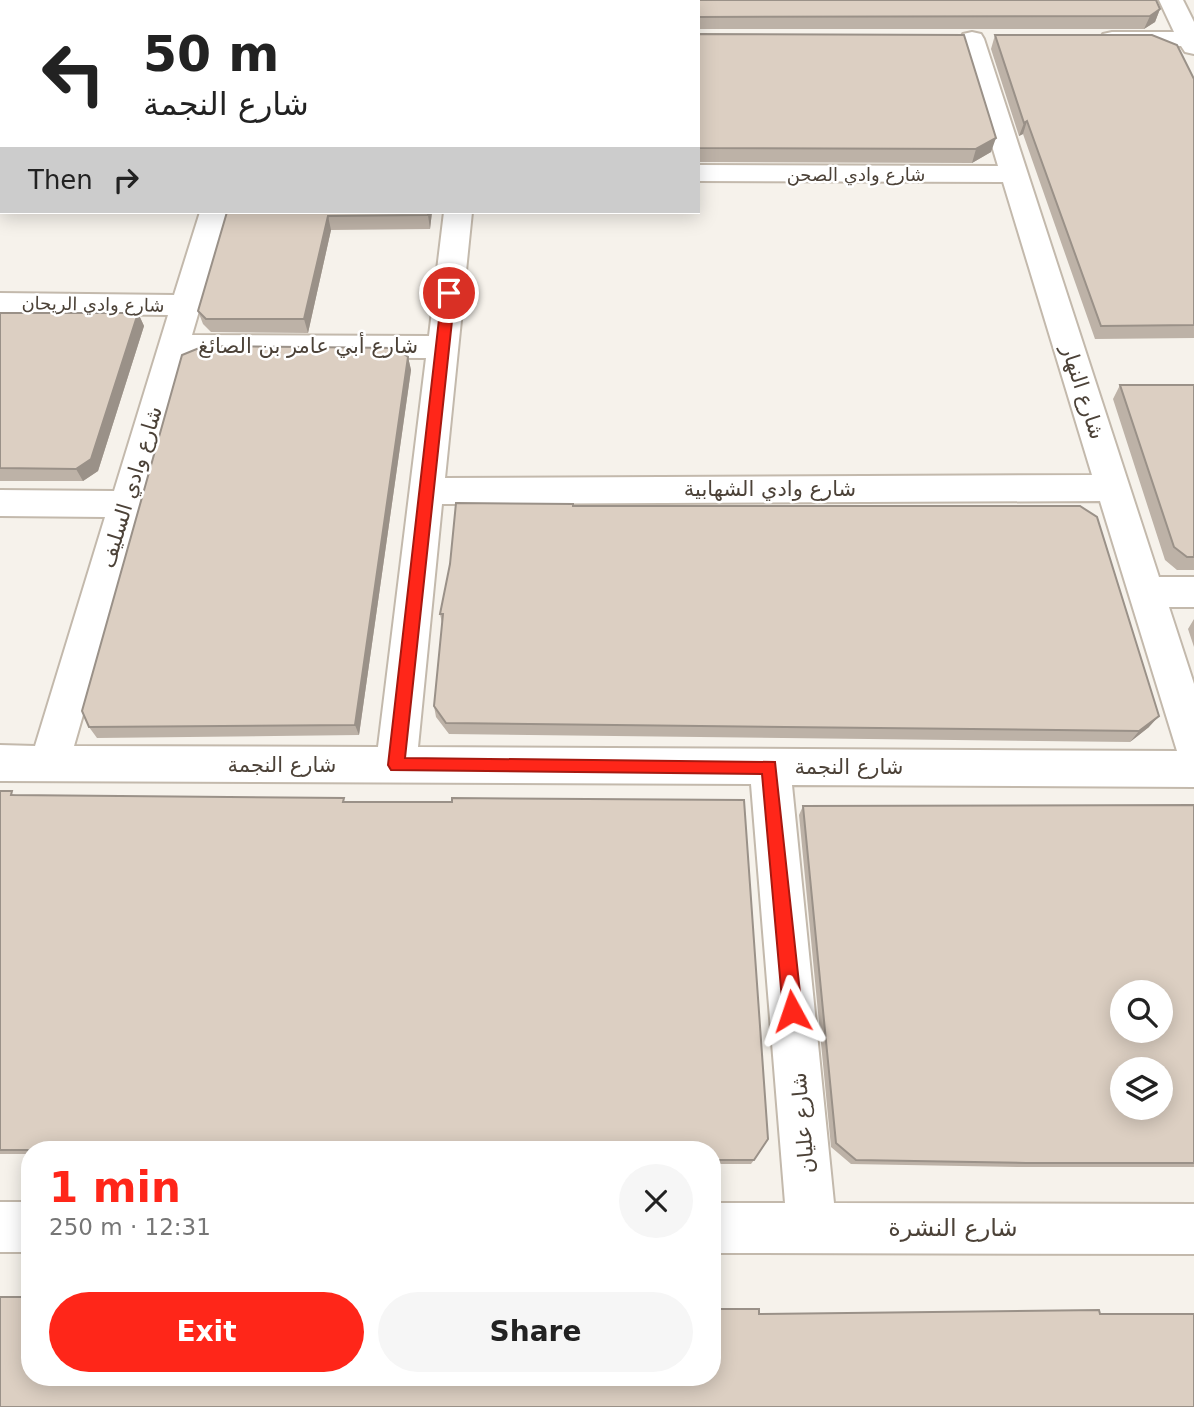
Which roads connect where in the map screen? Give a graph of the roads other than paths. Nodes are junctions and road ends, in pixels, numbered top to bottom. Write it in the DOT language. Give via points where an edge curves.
graph roads {
  1 [pos="1171,0"];
  2 [pos="972,39"];
  3 [pos="1095,39"];
  4 [pos="1192,43"];
  5 [pos="700,173"];
  6 [pos="1014,174"];
  7 [pos="213,214"];
  8 [pos="458,214"];
  9 [pos="0,303"];
  10 [pos="186,305"];
  11 [pos="174,346"];
  12 [pos="443,347"];
  13 [pos="1113,488"];
  14 [pos="426,491"];
  15 [pos="0,503"];
  16 [pos="126,504"];
  17 [pos="1146,592"];
  18 [pos="1194,592"];
  19 [pos="1194,745"];
  20 [pos="0,763"];
  21 [pos="49,764"];
  22 [pos="396,765"];
  23 [pos="769,767"];
  24 [pos="1194,769"];
  25 [pos="0,1227"];
  26 [pos="21,1227"];
  27 [pos="721,1228"];
  28 [pos="813,1228"];
  29 [pos="1194,1229"];
  1 -- 4 [label="street"];
  2 -- 6 [label="street, شارع النهار"];
  3 -- 4 [label="street"];
  5 -- 6 [label="street, شارع وادي الصحن"];
  6 -- 13 [label="street, شارع النهار"];
  7 -- 10 [label="street, شارع وادي السليف"];
  8 -- 12 [label="street"];
  9 -- 10 [label="street, شارع وادي الريحان"];
  10 -- 11 [label="street, شارع وادي السليف"];
  11 -- 12 [label="street, شارع أبي عامر بن الصائغ"];
  11 -- 16 [label="street, شارع وادي السليف"];
  12 -- 14 [label="street"];
  13 -- 14 [label="street, شارع وادي الشهابية"];
  13 -- 17 [label="street, شارع النهار"];
  14 -- 22 [label="street"];
  15 -- 16 [label="street"];
  16 -- 21 [label="street, شارع وادي السليف"];
  17 -- 18 [label="street"];
  17 -- 19 [label="street, شارع النهار"];
  20 -- 21 [label="street, شارع النجمة"];
  21 -- 22 [label="street, شارع النجمة"];
  22 -- 23 [label="street, شارع النجمة"];
  23 -- 24 [label="street, شارع النجمة"];
  23 -- 28 [label="street, شارع عليان"];
  25 -- 26 [label="street"];
  27 -- 28 [label="street, شارع النشرة"];
  28 -- 29 [label="street, شارع النشرة"];
}
